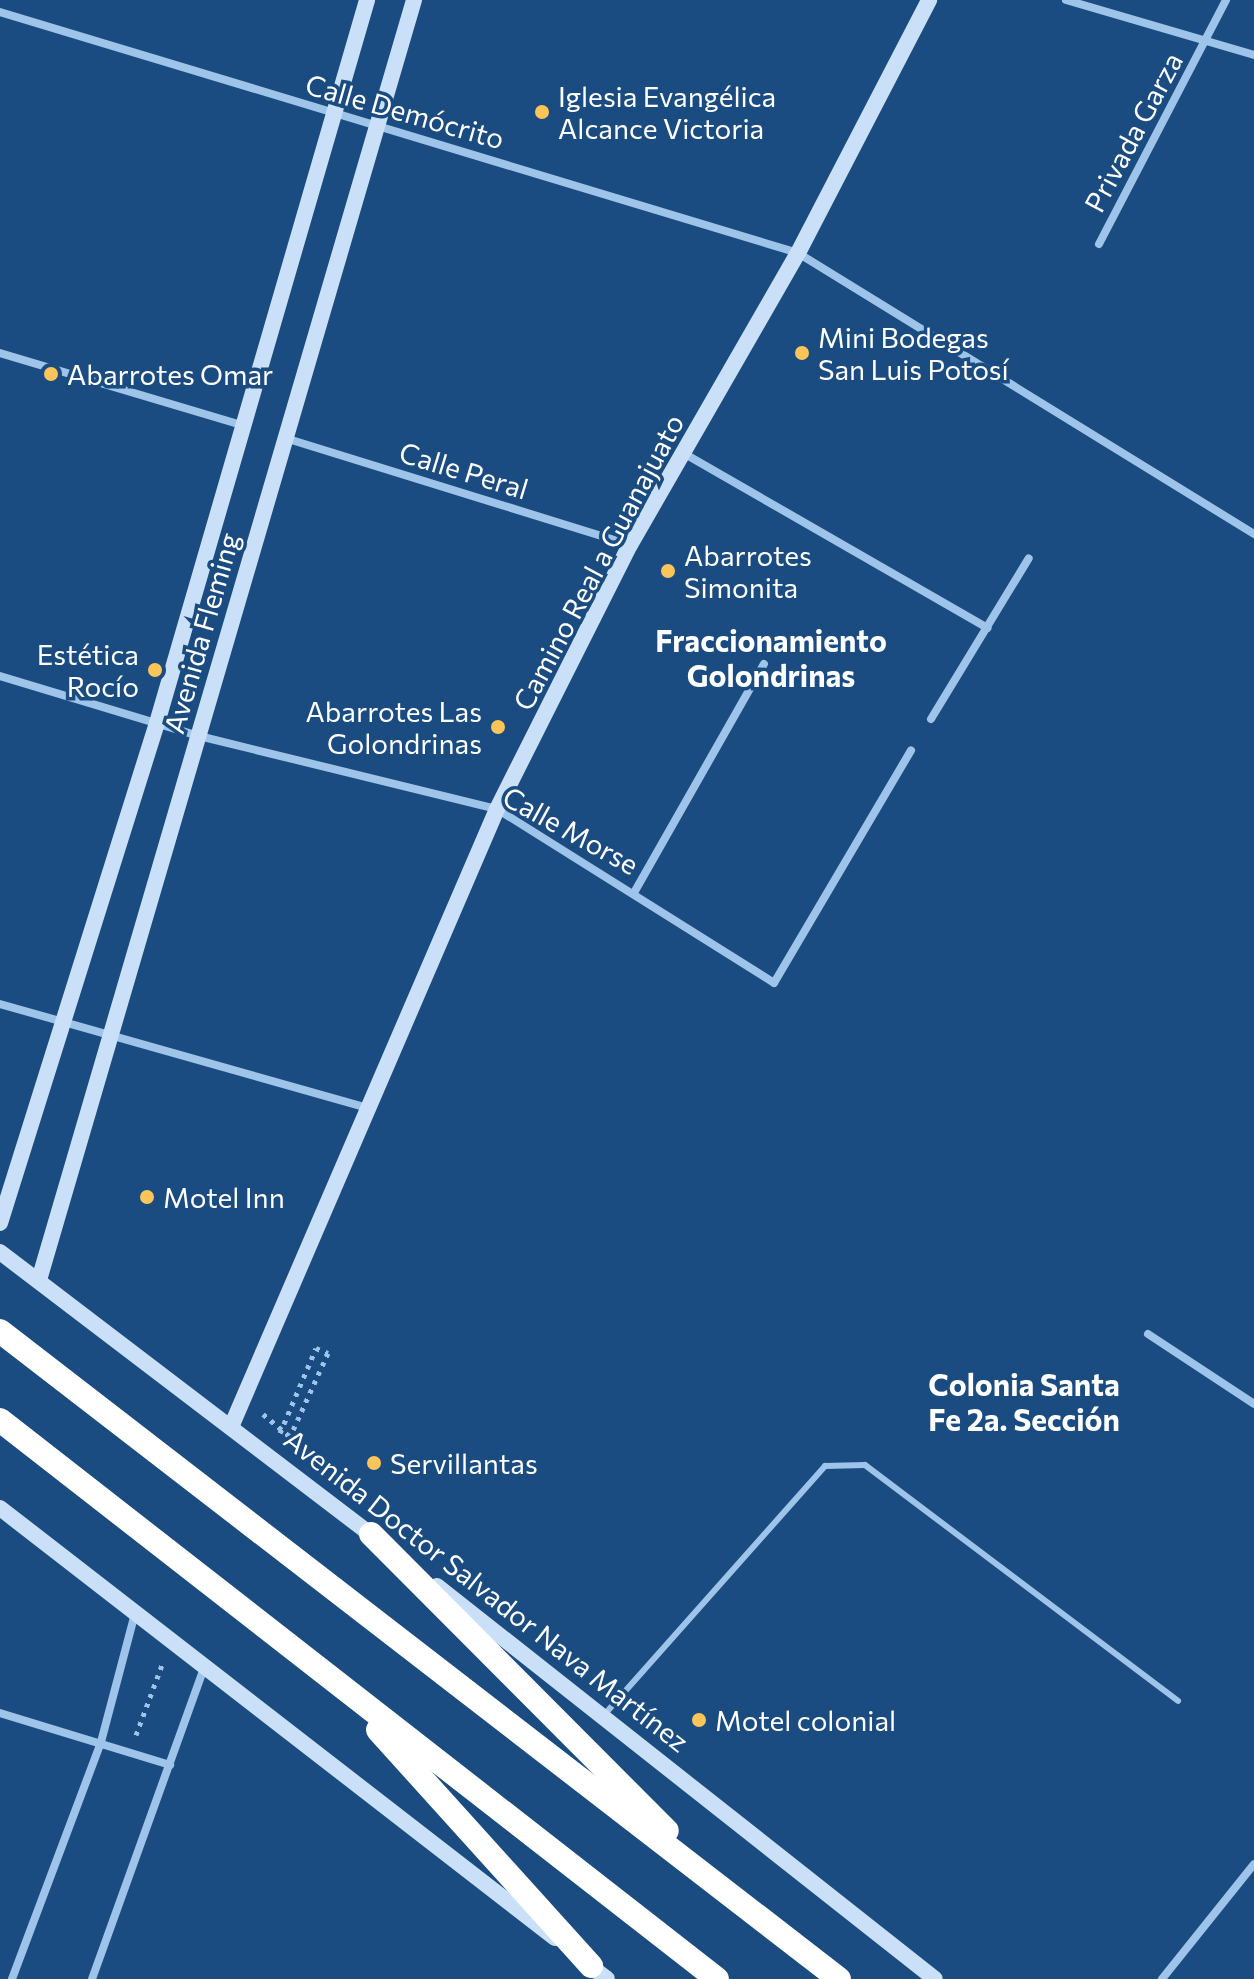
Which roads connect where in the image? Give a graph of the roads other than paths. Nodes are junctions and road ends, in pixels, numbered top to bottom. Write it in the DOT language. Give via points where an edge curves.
graph roads {
  1 [pos="367,0"];
  2 [pos="414,0"];
  3 [pos="929,0"];
  4 [pos="1066,0"];
  5 [pos="1226,0"];
  6 [pos="0,12"];
  7 [pos="1206,41"];
  8 [pos="1254,55"];
  9 [pos="334,113"];
  10 [pos="377,124"];
  11 [pos="1099,244"];
  12 [pos="798,253"];
  13 [pos="0,353"];
  14 [pos="241,425"];
  15 [pos="284,438"];
  16 [pos="685,454"];
  17 [pos="1254,534"];
  18 [pos="630,545"];
  19 [pos="1029,558"];
  20 [pos="987,628"];
  21 [pos="764,664"];
  22 [pos="0,676"];
  23 [pos="931,719"];
  24 [pos="157,723"];
  25 [pos="199,736"];
  26 [pos="911,750"];
  27 [pos="497,809"];
  28 [pos="635,891"];
  29 [pos="0,1004"];
  30 [pos="67,1021"];
  31 [pos="107,1033"];
  32 [pos="365,1107"];
  33 [pos="0,1223"];
  34 [pos="0,1252"];
  35 [pos="39,1280"];
  36 [pos="0,1331"];
  37 [pos="1148,1334"];
  38 [pos="1254,1404"];
  39 [pos="0,1420"];
  40 [pos="231,1427"];
  41 [pos="0,1508"];
  42 [pos="371,1534"];
  43 [pos="136,1608"];
  44 [pos="205,1666"];
  45 [pos="333,1681"];
  46 [pos="1178,1701"];
  47 [pos="0,1713"];
  48 [pos="603,1717"];
  49 [pos="101,1742"];
  50 [pos="170,1765"];
  51 [pos="1254,1864"];
  52 [pos="737,1901"];
  53 [pos="593,1975"];
  54 [pos="12,1979"];
  55 [pos="92,1979"];
  56 [pos="717,1979"];
  57 [pos="839,1979"];
  58 [pos="935,1979"];
  59 [pos="1162,1979"];
  1 -- 9 [label="street, Avenida Fleming"];
  2 -- 10 [label="street, Avenida Fleming"];
  3 -- 12 [label="street, Camino Real a Guanajuato"];
  4 -- 7 [label="street"];
  5 -- 7 [label="street, Privada Garza"];
  6 -- 9 [label="street, Calle Demócrito"];
  7 -- 8 [label="street"];
  7 -- 11 [label="street, Privada Garza"];
  9 -- 10 [label="street, Calle Demócrito"];
  9 -- 14 [label="street, Avenida Fleming"];
  10 -- 12 [label="street, Calle Demócrito"];
  10 -- 15 [label="street, Avenida Fleming"];
  12 -- 16 [label="street, Camino Real a Guanajuato"];
  12 -- 17 [label="street, Calle Demócrito"];
  13 -- 14 [label="street"];
  14 -- 24 [label="street, Avenida Fleming"];
  15 -- 18 [label="street, Calle Peral"];
  15 -- 25 [label="street, Avenida Fleming"];
  16 -- 18 [label="street, Camino Real a Guanajuato"];
  16 -- 20 [label="street"];
  18 -- 27 [label="street, Camino Real a Guanajuato"];
  19 -- 20 [label="street"];
  20 -- 23 [label="street"];
  21 -- 28 [label="street"];
  22 -- 24 [label="street, Calle Morse"];
  24 -- 25 [label="street, Calle Morse"];
  24 -- 30 [label="street, Avenida Fleming"];
  25 -- 27 [label="street, Calle Morse"];
  25 -- 31 [label="street, Avenida Fleming"];
  26 -- 28 [label="street, Calle Morse" via="774,983"];
  27 -- 28 [label="street, Calle Morse"];
  27 -- 32 [label="street, Camino Real a Guanajuato"];
  29 -- 30 [label="street"];
  30 -- 31 [label="street"];
  30 -- 33 [label="street, Avenida Fleming"];
  31 -- 32 [label="street"];
  31 -- 35 [label="street, Avenida Fleming"];
  32 -- 40 [label="street, Camino Real a Guanajuato"];
  34 -- 35 [label="street, Avenida Doctor Salvador Nava Martínez"];
  35 -- 40 [label="street, Avenida Doctor Salvador Nava Martínez"];
  36 -- 52 [label="highway"];
  37 -- 38 [label="street"];
  39 -- 45 [label="highway"];
  40 -- 42 [label="street, Avenida Doctor Salvador Nava Martínez"];
  41 -- 43 [label="street"];
  42 -- 48 [label="street, Avenida Doctor Salvador Nava Martínez"];
  42 -- 52 [label="highway"];
  43 -- 44 [label="street"];
  43 -- 49 [label="street"];
  44 -- 50 [label="street"];
  44 -- 53 [label="street"];
  45 -- 53 [label="highway"];
  45 -- 56 [label="highway"];
  46 -- 48 [label="lane" via="865,1465 825,1466"];
  47 -- 49 [label="street"];
  48 -- 58 [label="street, Avenida Doctor Salvador Nava Martínez"];
  49 -- 50 [label="street"];
  49 -- 54 [label="street"];
  50 -- 55 [label="street"];
  51 -- 59 [label="street"];
  52 -- 57 [label="highway"];
}
